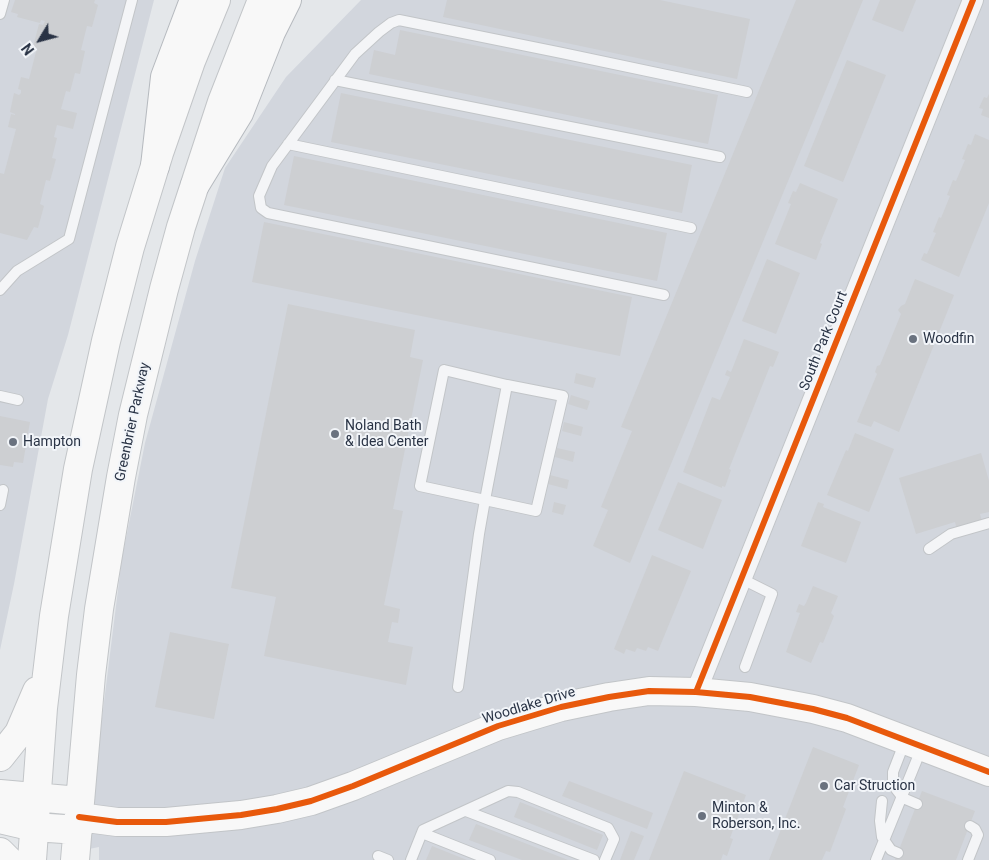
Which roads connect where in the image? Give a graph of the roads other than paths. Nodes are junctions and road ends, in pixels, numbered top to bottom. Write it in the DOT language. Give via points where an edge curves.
graph roads {
  1 [pos="4,0"];
  2 [pos="132,0"];
  3 [pos="194,0"];
  4 [pos="216,0"];
  5 [pos="262,0"];
  6 [pos="286,0"];
  7 [pos="973,0"];
  8 [pos="0,14"];
  9 [pos="335,80"];
  10 [pos="747,92"];
  11 [pos="288,144"];
  12 [pos="720,158"];
  13 [pos="155,166"];
  14 [pos="195,185"];
  15 [pos="691,228"];
  16 [pos="0,290"];
  17 [pos="664,295"];
  18 [pos="507,385"];
  19 [pos="0,396"];
  20 [pos="18,400"];
  21 [pos="3,490"];
  22 [pos="485,500"];
  23 [pos="0,505"];
  24 [pos="989,523"];
  25 [pos="929,549"];
  26 [pos="742,579"];
  27 [pos="745,667"];
  28 [pos="47,670"];
  29 [pos="458,688"];
  30 [pos="696,692"];
  31 [pos="914,743"];
  32 [pos="0,757"];
  33 [pos="989,772"];
  34 [pos="0,794"];
  35 [pos="36,797"];
  36 [pos="902,797"];
  37 [pos="882,801"];
  38 [pos="917,804"];
  39 [pos="466,811"];
  40 [pos="79,816"];
  41 [pos="0,819"];
  42 [pos="34,826"];
  43 [pos="970,826"];
  44 [pos="422,833"];
  45 [pos="884,841"];
  46 [pos="0,852"];
  47 [pos="898,853"];
  48 [pos="378,856"];
  49 [pos="8,860"];
  50 [pos="32,860"];
  51 [pos="75,860"];
  52 [pos="388,860"];
  53 [pos="411,860"];
  54 [pos="490,860"];
  55 [pos="594,860"];
  56 [pos="605,860"];
  57 [pos="876,860"];
  58 [pos="968,860"];
  1 -- 8 [label="lane"];
  2 -- 16 [label="lane" via="69,239 17,270"];
  3 -- 13 [label="main road" via="165,77"];
  4 -- 13 [label="main road"];
  5 -- 14 [label="main road, Greenbrier Parkway" via="222,102"];
  6 -- 14 [label="main road" via="239,113"];
  7 -- 26 [label="street, South Park Court"];
  9 -- 10 [label="lane" via="355,54 391,22 399,20"];
  9 -- 11 [label="lane"];
  9 -- 12 [label="lane"];
  11 -- 15 [label="lane"];
  11 -- 17 [label="lane" via="272,166 259,196 261,208 268,213"];
  13 -- 28 [label="main road" via="130,247 78,469"];
  14 -- 40 [label="main road, Greenbrier Parkway" via="164,289 121,478 92,665"];
  18 -- 22 [label="lane"];
  18 -- 22 [label="lane" via="563,396 536,511"];
  18 -- 22 [label="lane" via="444,370 420,486"];
  19 -- 20 [label="lane"];
  21 -- 23 [label="lane"];
  22 -- 29 [label="lane"];
  24 -- 25 [label="lane" via="951,534"];
  26 -- 27 [label="lane" via="772,594"];
  26 -- 30 [label="street, South Park Court"];
  28 -- 32 [label="main road" via="18,733"];
  28 -- 35 [label="main road"];
  30 -- 31 [label="main road, Woodlake Drive" via="750,696 813,708"];
  30 -- 40 [label="main road, Woodlake Drive" via="649,691 561,707 498,726 311,801 277,809 166,822 117,822"];
  31 -- 33 [label="main road, Woodlake Drive"];
  31 -- 36 [label="lane"];
  31 -- 36 [label="lane" via="893,772 893,781"];
  34 -- 35 [label="main road, Woodlake Drive"];
  35 -- 40 [label="main road, Woodlake Drive"];
  35 -- 42 [label="main road"];
  36 -- 38 [label="lane"];
  36 -- 45 [label="lane"];
  37 -- 45 [label="lane" via="880,830"];
  39 -- 44 [label="lane"];
  39 -- 55 [label="lane"];
  39 -- 56 [label="lane" via="508,791 518,792 608,828 614,839"];
  40 -- 42 [label="main road, Woodlake Drive"];
  40 -- 51 [label="main road, Greenbrier Parkway"];
  41 -- 42 [label="main road, Woodlake Drive"];
  42 -- 50 [label="main road"];
  43 -- 58 [label="lane" via="978,835"];
  44 -- 53 [label="lane"];
  44 -- 54 [label="lane"];
  45 -- 47 [label="lane"];
  45 -- 57 [label="lane"];
  46 -- 49 [label="main road"];
  48 -- 52 [label="lane"];
}
